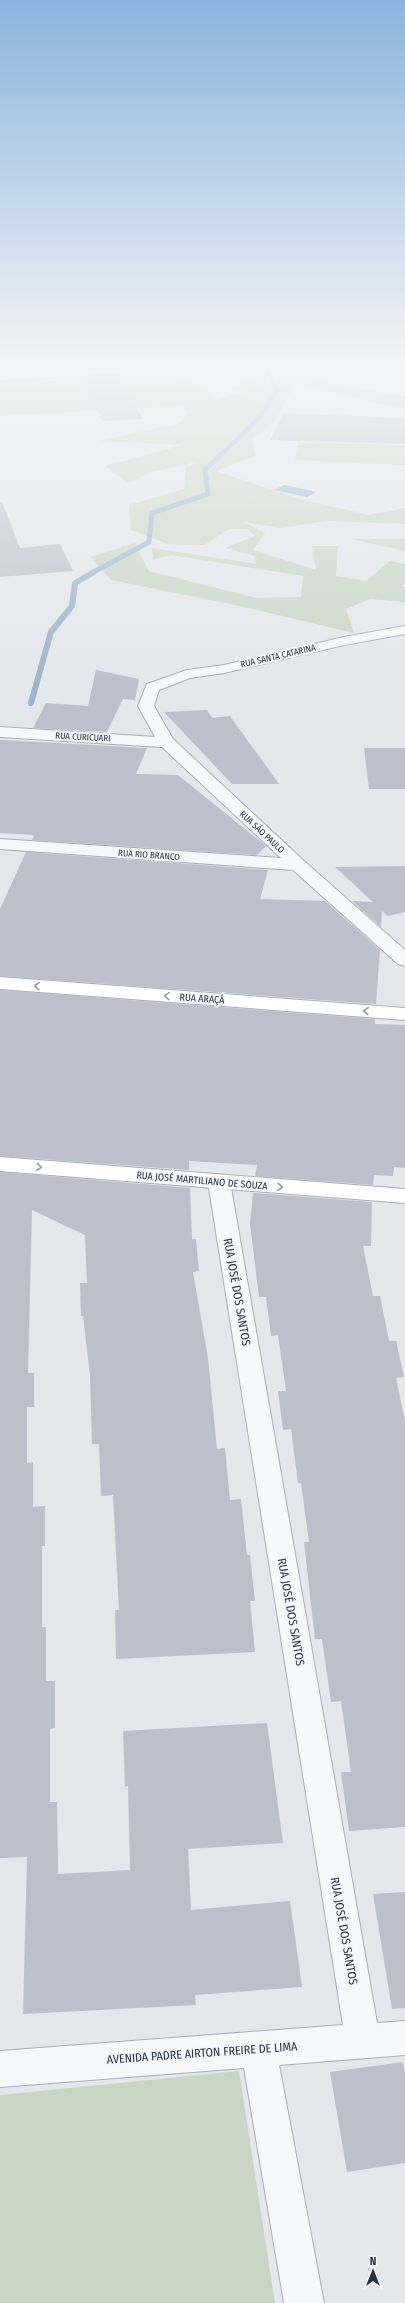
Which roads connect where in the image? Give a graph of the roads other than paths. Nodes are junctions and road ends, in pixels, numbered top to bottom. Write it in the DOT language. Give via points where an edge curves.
graph roads {
  1 [pos="405,630"];
  2 [pos="152,687"];
  3 [pos="0,732"];
  4 [pos="166,742"];
  5 [pos="0,844"];
  6 [pos="298,866"];
  7 [pos="405,960"];
  8 [pos="0,983"];
  9 [pos="405,1014"];
  10 [pos="0,1164"];
  11 [pos="219,1182"];
  12 [pos="405,1196"];
  13 [pos="405,2038"];
  14 [pos="363,2041"];
  15 [pos="258,2049"];
  16 [pos="0,2069"];
  17 [pos="304,2303"];
  1 -- 2 [label="street, RUA SANTA CATARINA" via="344,641 224,669 187,674"];
  2 -- 4 [label="street, RUA SÃO PAULO" via="146,706"];
  3 -- 4 [label="street, RUA CURICUARI"];
  4 -- 6 [label="street, RUA SÃO PAULO"];
  5 -- 6 [label="street, RUA RIO BRANCO"];
  6 -- 7 [label="street, RUA SÃO PAULO"];
  9 -- 8 [label="street, RUA ARAÇÁ, one-way"];
  10 -- 11 [label="street, RUA JOSÉ MARTILIANO DE SOUZA, one-way"];
  11 -- 12 [label="street, RUA JOSÉ MARTILIANO DE SOUZA, one-way"];
  11 -- 14 [label="street, RUA JOSÉ DOS SANTOS"];
  13 -- 14 [label="street, AVENIDA PADRE AIRTON FREIRE DE LIMA"];
  14 -- 15 [label="street, AVENIDA PADRE AIRTON FREIRE DE LIMA"];
  15 -- 16 [label="street, AVENIDA PADRE AIRTON FREIRE DE LIMA"];
  15 -- 17 [label="street"];
}
